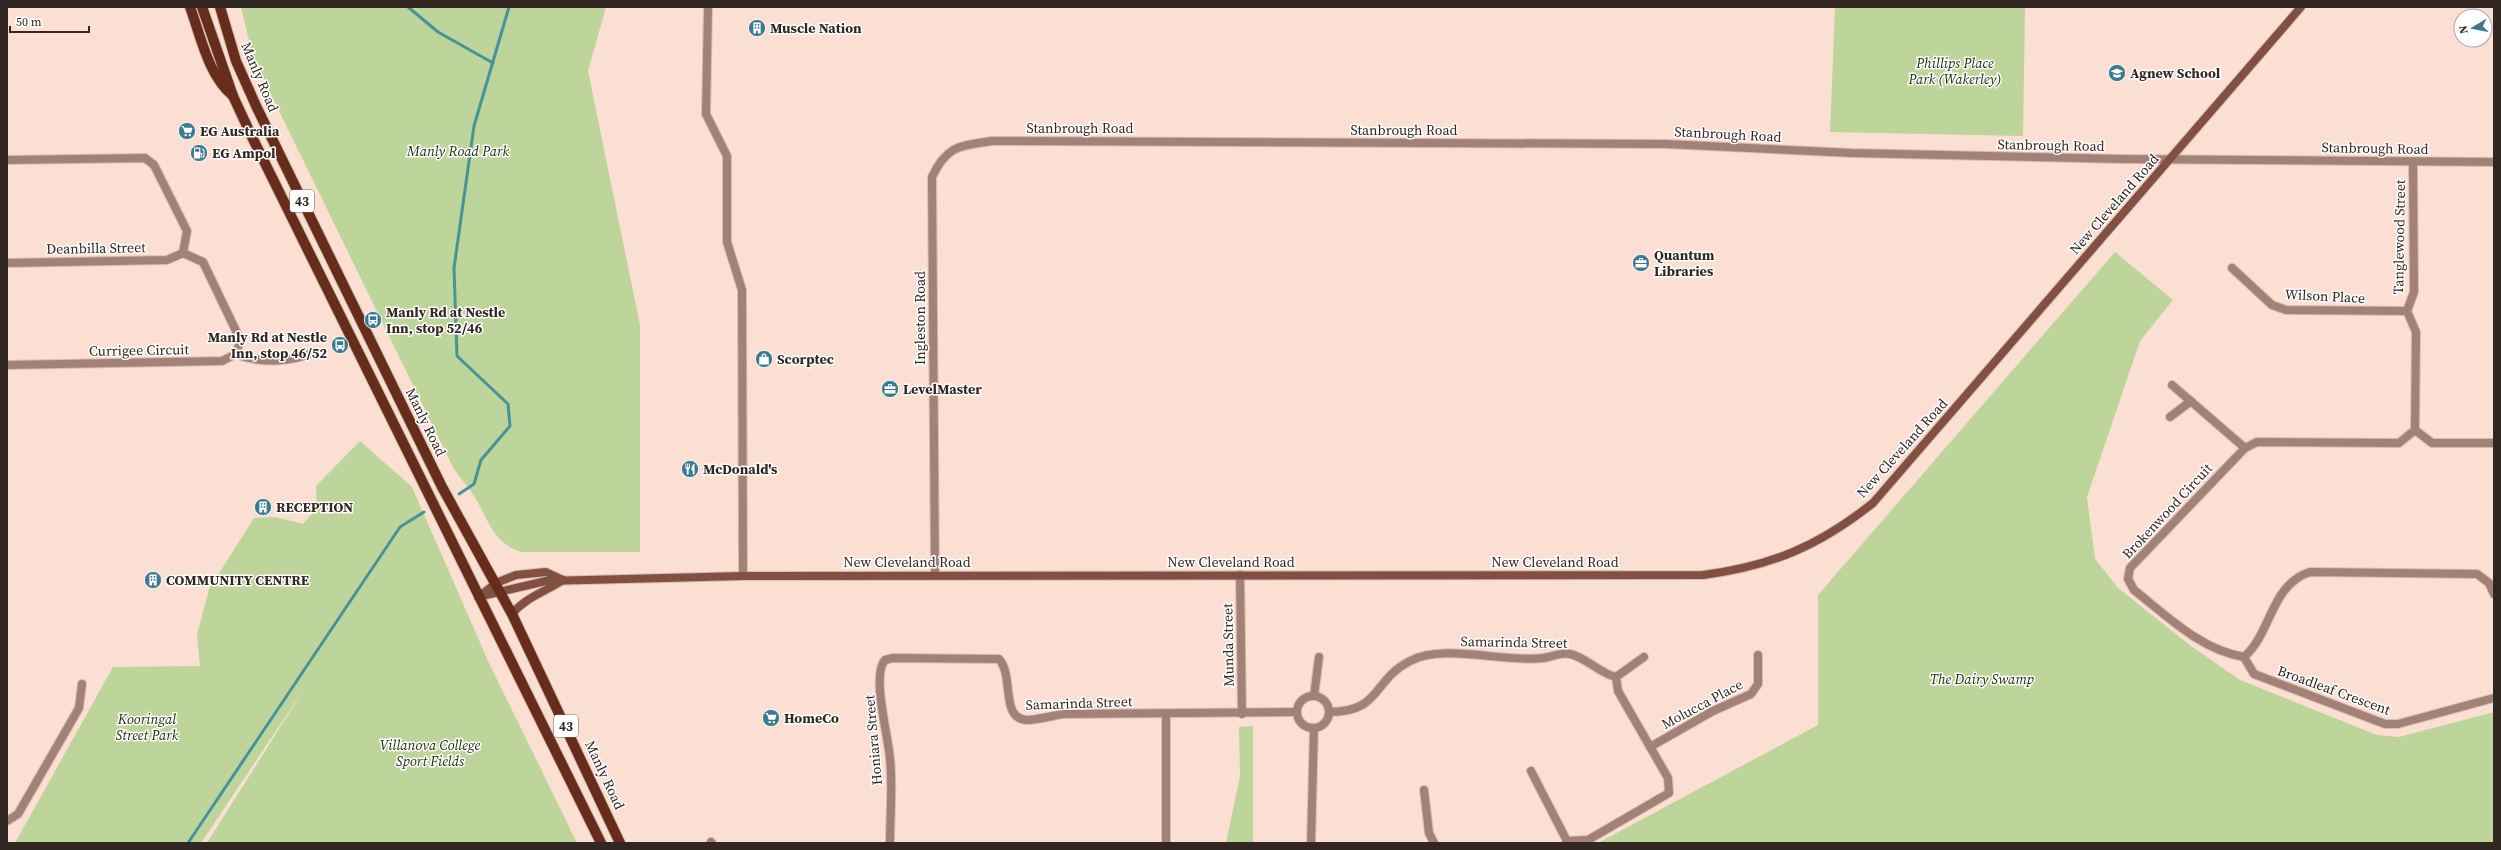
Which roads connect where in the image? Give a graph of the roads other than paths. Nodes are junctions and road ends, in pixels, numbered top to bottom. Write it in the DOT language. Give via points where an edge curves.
graph roads {
  1 [pos="190,7"];
  2 [pos="202,7"];
  3 [pos="220,7"];
  4 [pos="708,7"];
  5 [pos="2301,7"];
  6 [pos="233,96"];
  7 [pos="961,146"];
  8 [pos="7,160"];
  9 [pos="2170,160"];
  10 [pos="2413,162"];
  11 [pos="2494,162"];
  12 [pos="183,253"];
  13 [pos="7,263"];
  14 [pos="2232,268"];
  15 [pos="2407,312"];
  16 [pos="315,352"];
  17 [pos="236,354"];
  18 [pos="7,365"];
  19 [pos="2172,385"];
  20 [pos="2191,401"];
  21 [pos="2170,417"];
  22 [pos="2415,430"];
  23 [pos="2494,443"];
  24 [pos="2245,448"];
  25 [pos="935,575"];
  26 [pos="1240,575"];
  27 [pos="743,576"];
  28 [pos="564,580"];
  29 [pos="498,587"];
  30 [pos="2494,594"];
  31 [pos="478,597"];
  32 [pos="512,614"];
  33 [pos="1758,655"];
  34 [pos="1319,657"];
  35 [pos="1644,657"];
  36 [pos="2244,657"];
  37 [pos="885,660"];
  38 [pos="1616,677"];
  39 [pos="82,684"];
  40 [pos="1314,696"];
  41 [pos="2494,698"];
  42 [pos="1297,712"];
  43 [pos="1328,712"];
  44 [pos="1166,713"];
  45 [pos="1242,714"];
  46 [pos="1314,728"];
  47 [pos="1650,747"];
  48 [pos="1531,771"];
  49 [pos="1424,790"];
  50 [pos="7,821"];
  51 [pos="1567,842"];
  52 [pos="601,843"];
  53 [pos="620,843"];
  54 [pos="890,843"];
  55 [pos="1166,843"];
  56 [pos="1310,843"];
  57 [pos="1434,843"];
  1 -- 6 [label="main road" via="214,75 222,87"];
  2 -- 6 [label="main road, 43"];
  3 -- 29 [label="main road, Manly Road / 43" via="236,61 251,96 442,487 471,543"];
  4 -- 27 [label="street" via="706,114 727,156 726,242 742,290"];
  5 -- 9 [label="street, New Cleveland Road"];
  6 -- 31 [label="main road, 43"];
  7 -- 9 [label="street, Stanbrough Road" via="992,141 1666,144 1852,153"];
  7 -- 25 [label="street, Ingleston Road" via="940,159 932,177"];
  8 -- 12 [label="street" via="145,158 154,165 187,231"];
  9 -- 10 [label="street, Stanbrough Road"];
  9 -- 26 [label="street, New Cleveland Road" via="1873,503 1845,525 1804,548 1771,562 1703,575"];
  10 -- 11 [label="street, Stanbrough Road"];
  10 -- 15 [label="street, Tanglewood Street" via="2414,292"];
  12 -- 13 [label="street, Deanbilla Street" via="167,260"];
  12 -- 17 [label="street" via="203,262 238,335 239,345"];
  14 -- 15 [label="street, Wilson Place" via="2272,305 2286,310"];
  15 -- 22 [label="street, Tanglewood Street" via="2416,332"];
  16 -- 17 [label="street" via="298,359 251,360"];
  17 -- 18 [label="street, Currigee Circuit" via="222,361"];
  19 -- 20 [label="street"];
  20 -- 21 [label="street"];
  20 -- 24 [label="street"];
  22 -- 23 [label="street" via="2432,443"];
  22 -- 24 [label="street, Brokenwood Circuit" via="2399,442 2257,442"];
  24 -- 36 [label="street, Brokenwood Circuit" via="2130,568 2128,579 2134,590 2196,638 2230,655"];
  25 -- 26 [label="street, New Cleveland Road"];
  25 -- 27 [label="street, New Cleveland Road"];
  26 -- 45 [label="street, Munda Street"];
  27 -- 28 [label="street, New Cleveland Road"];
  28 -- 29 [label="street, New Cleveland Road" via="546,572 516,576"];
  28 -- 32 [label="street" via="525,600"];
  29 -- 31 [label="street, New Cleveland Road"];
  29 -- 32 [label="main road, Manly Road / 43"];
  30 -- 36 [label="street" via="2489,583 2477,574 2310,572 2300,576 2280,594 2254,648"];
  31 -- 52 [label="main road, 43"];
  32 -- 53 [label="main road, Manly Road / 43"];
  33 -- 47 [label="street, Molucca Place" via="1758,684 1751,694 1713,711"];
  34 -- 40 [label="street"];
  35 -- 38 [label="street"];
  36 -- 41 [label="street, Broadleaf Crescent" via="2254,674 2385,724 2398,724"];
  37 -- 44 [label="street, Samarinda Street" via="1000,659 1006,666 1012,712 1027,720 1063,714"];
  37 -- 54 [label="street, Honiara Street" via="880,669 884,730 890,761"];
  38 -- 43 [label="street, Samarinda Street" via="1568,653 1542,658 1430,654 1410,660 1402,666 1362,706 1352,711"];
  38 -- 47 [label="street" via="1618,691"];
  39 -- 50 [label="street" via="79,708 18,814"];
  40 -- 42 [label="street" via="1304,699"];
  40 -- 43 [label="street" via="1326,703"];
  42 -- 45 [label="street, Samarinda Street"];
  42 -- 46 [label="street" via="1304,725"];
  43 -- 46 [label="street" via="1322,725"];
  44 -- 45 [label="street, Samarinda Street"];
  44 -- 55 [label="street"];
  46 -- 56 [label="street"];
  47 -- 51 [label="street" via="1668,778 1669,793 1588,840"];
  48 -- 51 [label="street"];
  49 -- 57 [label="street" via="1429,833"];
}
